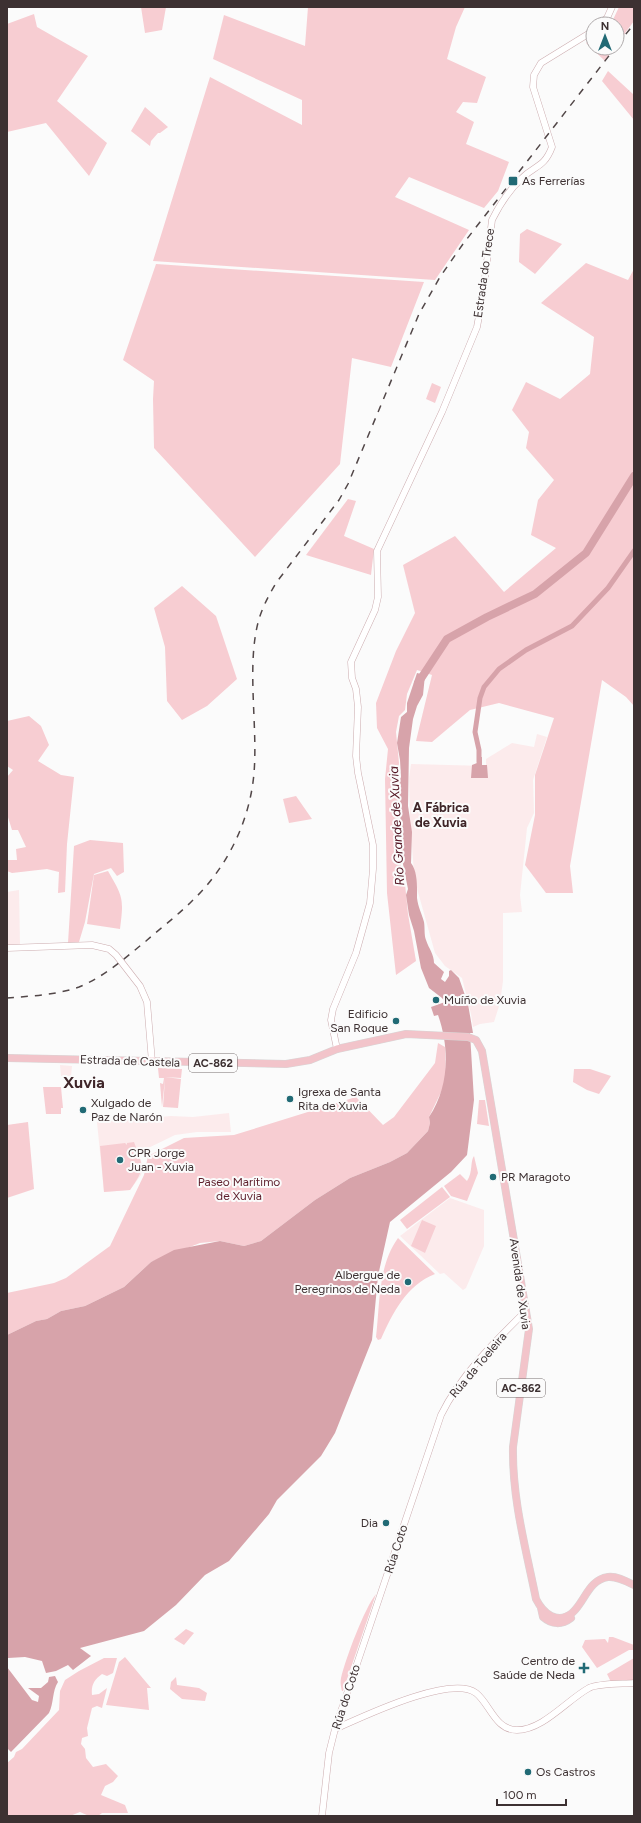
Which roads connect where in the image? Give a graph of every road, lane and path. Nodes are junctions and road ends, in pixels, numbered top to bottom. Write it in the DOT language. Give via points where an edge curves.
graph roads {
  1 [pos="585,36"];
  2 [pos="7,948"];
  3 [pos="441,1036"];
  4 [pos="337,1049"];
  5 [pos="7,1058"];
  6 [pos="152,1062"];
  7 [pos="526,1311"];
  8 [pos="407,1516"];
  9 [pos="385,1582"];
  10 [pos="634,1585"];
  11 [pos="634,1683"];
  12 [pos="335,1728"];
  13 [pos="322,1816"];
  1 -- 4 [label="street, Estrada do Trece" via="542,63 534,75 533,87 552,147 544,163 522,178 492,220 477,326 442,412 377,551 378,597 375,610 353,654 350,670 358,707 356,756 373,846 373,869 370,903 356,953 333,1009 331,1020"];
  2 -- 6 [label="street" via="92,945 110,949 140,986 147,1002"];
  3 -- 4 [label="main road, Estrada de Castela / AC-862" via="406,1034"];
  3 -- 7 [label="main road, Avenida de Xuvia / AC-862" via="472,1038 478,1042 482,1051"];
  4 -- 6 [label="main road, Estrada de Castela / AC-862" via="310,1060 286,1064"];
  5 -- 6 [label="main road, Estrada de Castela / AC-862"];
  7 -- 8 [label="street, Rúa da Toeleira" via="462,1380 448,1401"];
  7 -- 10 [label="main road, Avenida de Xuvia / AC-862" via="529,1329 513,1447 513,1473 536,1599 543,1617 549,1622 564,1623 571,1618 592,1585 607,1577 615,1577"];
  8 -- 9 [label="street, Rúa Coto"];
  9 -- 12 [label="street, Rúa do Coto"];
  11 -- 12 [label="street" via="590,1687 539,1724 516,1730 501,1724 477,1694 468,1690 422,1693"];
  12 -- 13 [label="street, Rúa do Coto" via="329,1753"];
}
